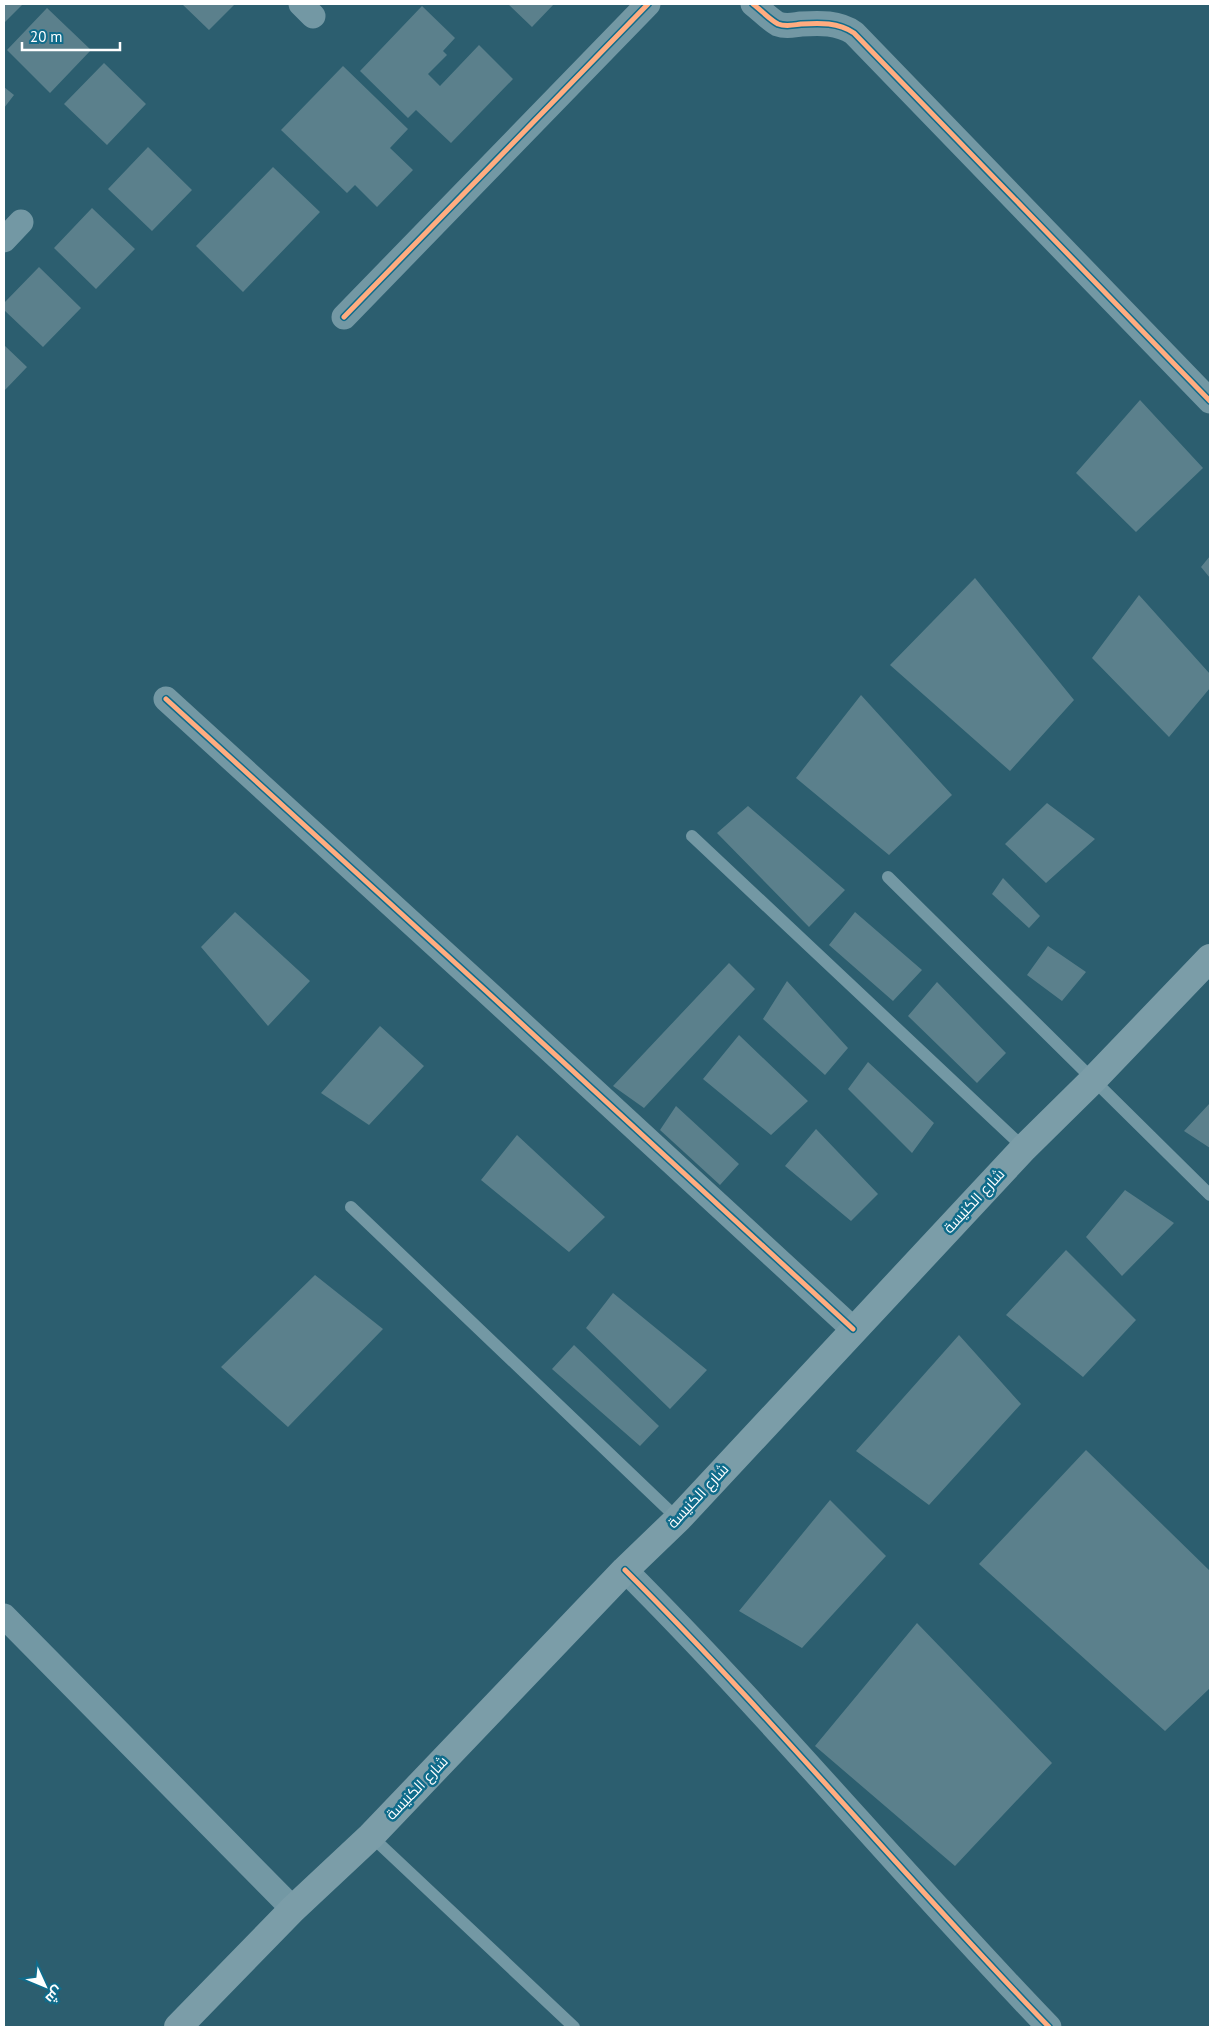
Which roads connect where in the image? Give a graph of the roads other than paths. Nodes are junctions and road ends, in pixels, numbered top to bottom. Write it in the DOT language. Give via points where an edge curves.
graph roads {
  1 [pos="648,4"];
  2 [pos="753,4"];
  3 [pos="21,222"];
  4 [pos="4,240"];
  5 [pos="344,317"];
  6 [pos="1210,401"];
  7 [pos="166,699"];
  8 [pos="692,836"];
  9 [pos="888,877"];
  10 [pos="1210,958"];
  11 [pos="1094,1080"];
  12 [pos="1024,1148"];
  13 [pos="1210,1195"];
  14 [pos="351,1207"];
  15 [pos="853,1329"];
  16 [pos="678,1519"];
  17 [pos="625,1570"];
  18 [pos="4,1616"];
  19 [pos="371,1836"];
  20 [pos="293,1909"];
  21 [pos="178,2027"];
  22 [pos="574,2027"];
  23 [pos="1049,2027"];
  1 -- 5 [label="street"];
  2 -- 6 [label="street" via="778,24 831,24 843,26 854,33"];
  3 -- 4 [label="street"];
  7 -- 15 [label="street"];
  8 -- 12 [label="lane"];
  9 -- 11 [label="lane"];
  10 -- 11 [label="main road, شارع الكنيسة"];
  11 -- 12 [label="main road, شارع الكنيسة"];
  11 -- 13 [label="lane"];
  12 -- 15 [label="main road, شارع الكنيسة"];
  14 -- 16 [label="lane"];
  15 -- 16 [label="main road, شارع الكنيسة"];
  16 -- 17 [label="main road, شارع الكنيسة"];
  17 -- 19 [label="main road, شارع الكنيسة"];
  17 -- 23 [label="street" via="748,1698 986,1962"];
  18 -- 20 [label="street"];
  19 -- 20 [label="main road, شارع الكنيسة"];
  19 -- 22 [label="lane"];
  20 -- 21 [label="main road, شارع الكنيسة"];
}
